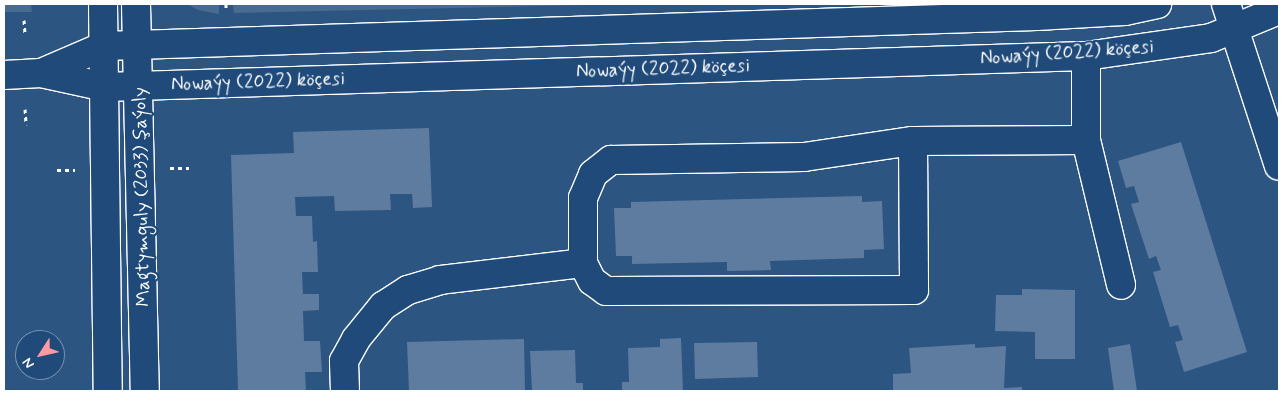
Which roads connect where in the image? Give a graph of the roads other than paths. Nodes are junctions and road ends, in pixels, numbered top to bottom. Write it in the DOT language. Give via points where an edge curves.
graph roads {
  1 [pos="103,4"];
  2 [pos="136,4"];
  3 [pos="1157,4"];
  4 [pos="1226,4"];
  5 [pos="1279,10"];
  6 [pos="1236,31"];
  7 [pos="104,46"];
  8 [pos="138,46"];
  9 [pos="1086,56"];
  10 [pos="41,73"];
  11 [pos="4,75"];
  12 [pos="139,86"];
  13 [pos="105,87"];
  14 [pos="1086,140"];
  15 [pos="913,141"];
  16 [pos="1279,166"];
  17 [pos="583,264"];
  18 [pos="1121,285"];
  19 [pos="108,391"];
  20 [pos="145,391"];
  21 [pos="344,391"];
  1 -- 7 [label="main road, Magtymguly (2033) şaýoly"];
  2 -- 8 [label="main road, Magtymguly (2033) şaýoly"];
  3 -- 8 [label="main road, Nowaýy (2022) köçesi" via="1125,11 1037,16"];
  4 -- 6 [label="main road"];
  5 -- 6 [label="main road, Nowaýy (2022) köçesi"];
  6 -- 9 [label="main road, Nowaýy (2022) köçesi" via="1135,52"];
  6 -- 16 [label="main road"];
  7 -- 8 [label="main road, Nowaýy (2022) köçesi"];
  7 -- 10 [label="main road, Nowaýy (2022) köçesi"];
  7 -- 13 [label="main road, Magtymguly (2033) şaýoly"];
  8 -- 12 [label="main road, Magtymguly (2033) şaýoly"];
  9 -- 12 [label="main road, Nowaýy (2022) köçesi"];
  9 -- 14 [label="main road"];
  10 -- 11 [label="main road, Nowaýy (2022) köçesi"];
  10 -- 13 [label="main road, Nowaýy (2022) köçesi"];
  12 -- 13 [label="main road, Nowaýy (2022) köçesi"];
  12 -- 20 [label="main road, Magtymguly (2033) şaýoly"];
  13 -- 19 [label="main road, Magtymguly (2033) şaýoly"];
  14 -- 15 [label="main road"];
  14 -- 18 [label="main road"];
  15 -- 17 [label="main road" via="804,157 610,160 593,174 583,198"];
  15 -- 17 [label="main road" via="914,290 606,291 592,281"];
  17 -- 21 [label="main road" via="440,280 408,290 383,306 356,339 344,361"];
}
